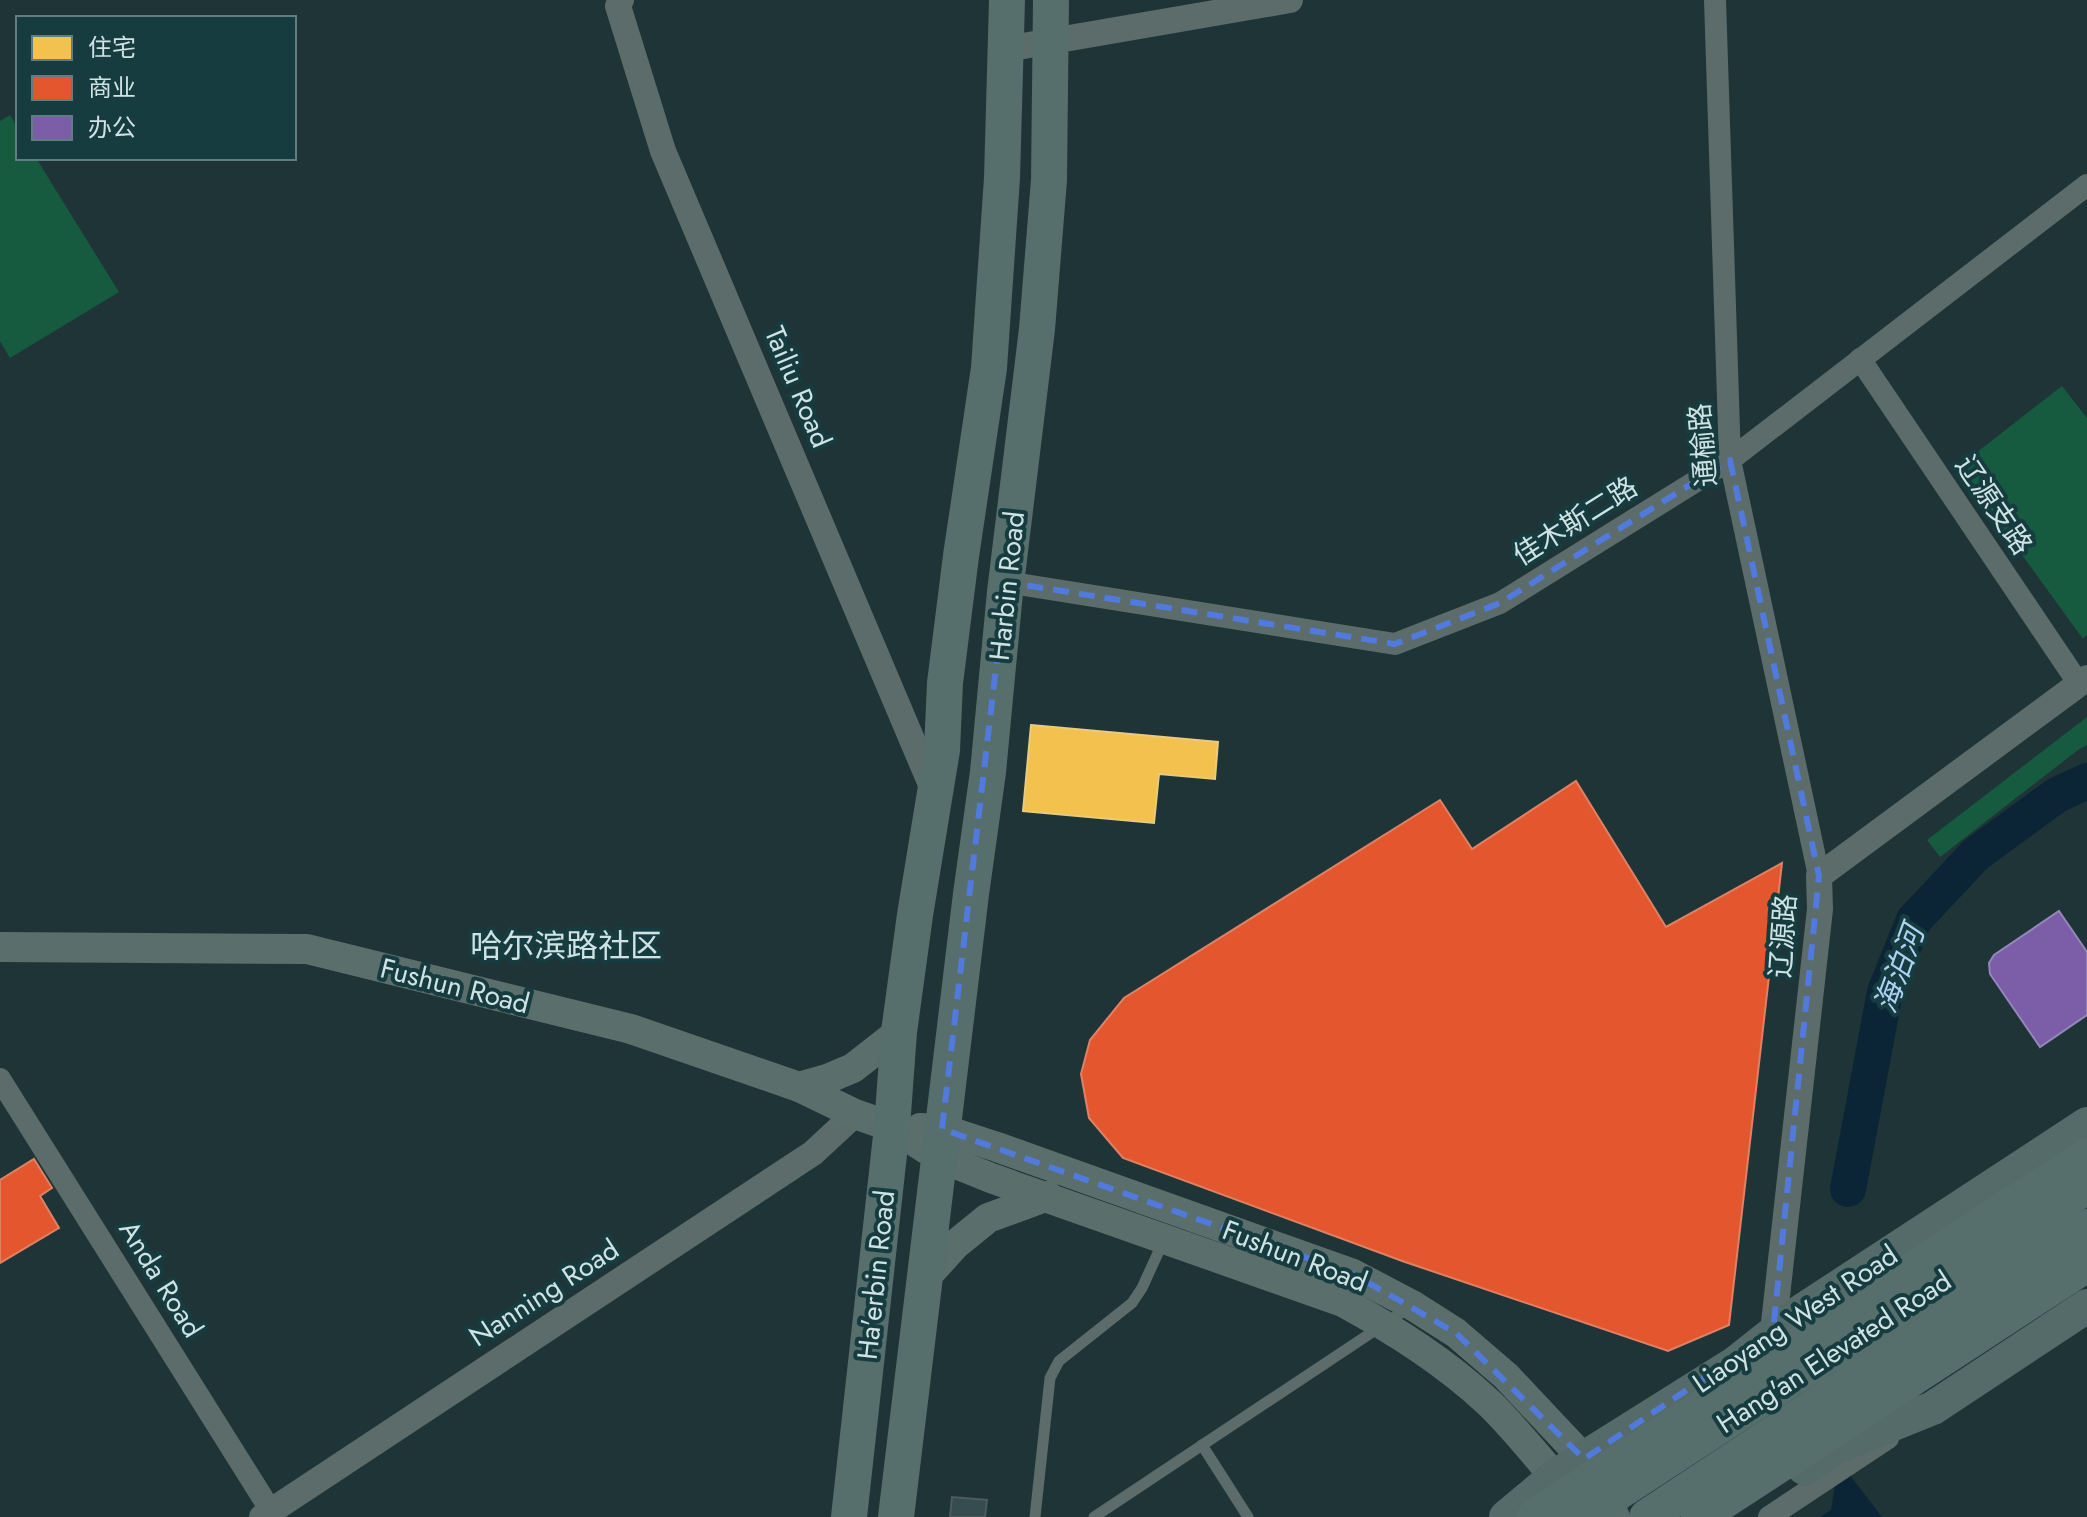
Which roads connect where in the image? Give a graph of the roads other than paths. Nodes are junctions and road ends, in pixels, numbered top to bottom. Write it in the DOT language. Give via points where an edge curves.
graph roads {
  1 [pos="621,0"];
  2 [pos="1007,0"];
  3 [pos="1051,0"];
  4 [pos="1290,0"];
  5 [pos="1715,0"];
  6 [pos="1214,8"];
  7 [pos="1051,42"];
  8 [pos="1006,49"];
  9 [pos="2087,185"];
  10 [pos="1860,359"];
  11 [pos="1730,460"];
  12 [pos="1006,582"];
  13 [pos="2083,681"];
  14 [pos="935,794"];
  15 [pos="1819,876"];
  16 [pos="0,947"];
  17 [pos="899,1032"];
  18 [pos="0,1079"];
  19 [pos="799,1087"];
  20 [pos="855,1114"];
  21 [pos="2087,1124"];
  22 [pos="892,1127"];
  23 [pos="941,1143"];
  24 [pos="2087,1156"];
  25 [pos="2087,1186"];
  26 [pos="1048,1196"];
  27 [pos="2087,1227"];
  28 [pos="1164,1238"];
  29 [pos="2087,1264"];
  30 [pos="926,1277"];
  31 [pos="1412,1305"];
  32 [pos="2087,1306"];
  33 [pos="1786,1322"];
  34 [pos="1384,1324"];
  35 [pos="1202,1445"];
  36 [pos="1584,1459"];
  37 [pos="1554,1477"];
  38 [pos="267,1514"];
  39 [pos="1745,1515"];
  40 [pos="849,1517"];
  41 [pos="896,1517"];
  42 [pos="1035,1517"];
  43 [pos="1094,1517"];
  44 [pos="1248,1517"];
  45 [pos="1506,1517"];
  46 [pos="1535,1517"];
  47 [pos="1580,1517"];
  48 [pos="1592,1517"];
  49 [pos="1615,1517"];
  50 [pos="1647,1517"];
  51 [pos="1699,1517"];
  1 -- 14 [label="street, Tailiu Road" via="618,6 663,151"];
  2 -- 8 [label="highway"];
  3 -- 7 [label="highway"];
  4 -- 6 [label="street"];
  5 -- 11 [label="street, 通榆路"];
  6 -- 7 [label="street"];
  7 -- 8 [label="street"];
  7 -- 12 [label="highway, Harbin Road" via="1049,180 1037,329"];
  8 -- 14 [label="highway, Harbin Road" via="989,368 961,556"];
  9 -- 10 [label="street, 佳木斯二路"];
  10 -- 11 [label="street, 佳木斯二路"];
  10 -- 13 [label="street, 辽源支路"];
  11 -- 12 [label="street, 佳木斯二路" via="1500,603 1395,644"];
  11 -- 15 [label="street, 通榆路"];
  12 -- 23 [label="highway, Harbin Road"];
  13 -- 15 [label="street, 辽源路"];
  14 -- 17 [label="highway, Harbin Road"];
  15 -- 33 [label="street, 辽源路"];
  16 -- 19 [label="main road, Fushun Road" via="307,949 631,1029"];
  17 -- 19 [label="main road" via="853,1068"];
  17 -- 22 [label="highway, Ha'erbin Road"];
  18 -- 38 [label="street, Anda Road"];
  19 -- 20 [label="main road, Fushun Road"];
  20 -- 22 [label="main road, Fushun Road"];
  20 -- 38 [label="street, Nanning Road" via="813,1153"];
  21 -- 33 [label="main road, Liaoyang West Road"];
  22 -- 23 [label="main road, Fushun Road"];
  22 -- 40 [label="highway, Ha'erbin Road"];
  23 -- 26 [label="main road, Fushun Road" via="991,1178"];
  23 -- 30 [label="highway, Ha'erbin Road"];
  23 -- 31 [label="main road, Fushun Road" via="1353,1274"];
  24 -- 46 [label="highway, bridge"];
  25 -- 47 [label="highway, Hang'an Elevated Road, bridge"];
  26 -- 28 [label="main road, Fushun Road"];
  26 -- 30 [label="main road" via="988,1218"];
  27 -- 50 [label="highway, Hang'an Elevated Road"];
  28 -- 34 [label="main road, Fushun Road" via="1343,1302"];
  28 -- 42 [label="lane" via="1132,1303 1053,1369"];
  29 -- 51 [label="highway"];
  30 -- 41 [label="highway, Ha'erbin Road"];
  31 -- 34 [label="lane"];
  31 -- 36 [label="main road, Fushun Road" via="1456,1333 1506,1376"];
  32 -- 39 [label="main road" via="1933,1408"];
  33 -- 36 [label="main road, Liaoyang West Road" via="1734,1364"];
  34 -- 35 [label="lane"];
  34 -- 37 [label="main road, Fushun Road" via="1436,1358 1491,1405"];
  35 -- 43 [label="lane"];
  35 -- 44 [label="lane"];
  36 -- 37 [label="main road, Liaoyang West Road"];
  36 -- 49 [label="main road, Fushun Road"];
  37 -- 45 [label="main road, Liaoyang West Road"];
  37 -- 48 [label="main road, Fushun Road"];
}
